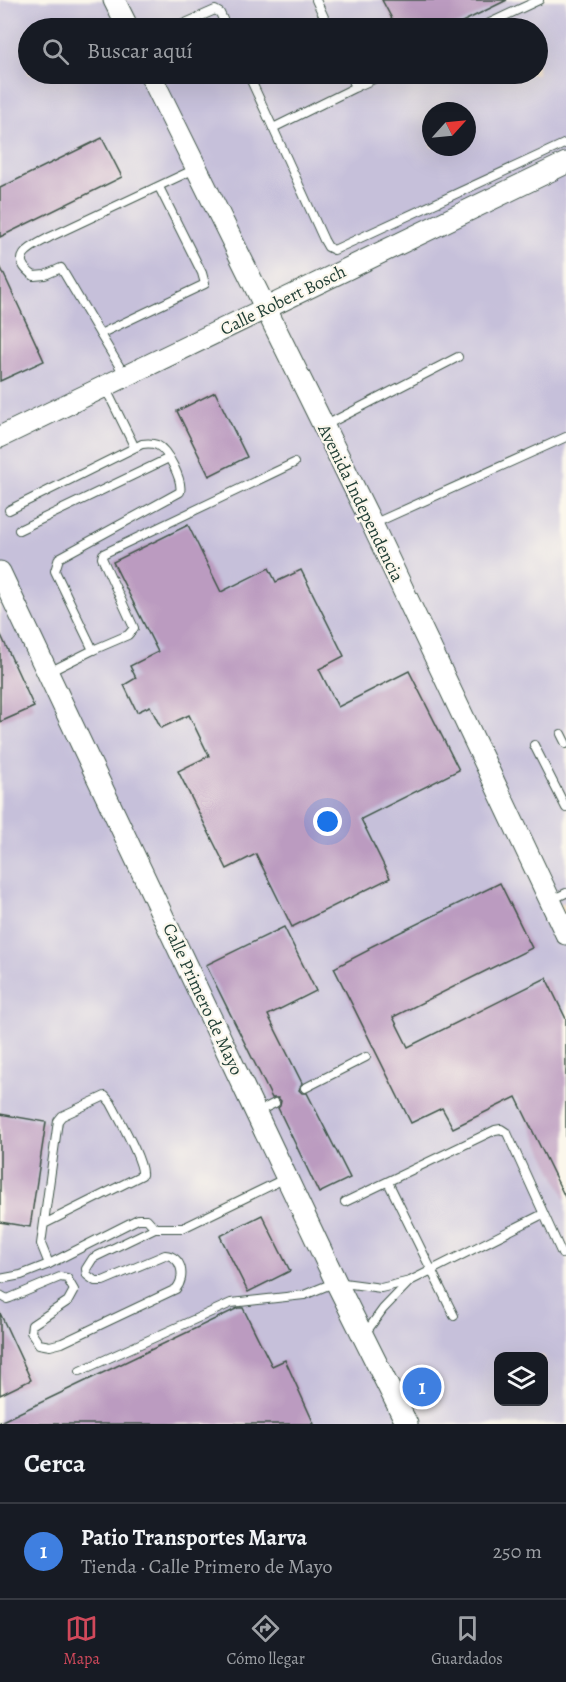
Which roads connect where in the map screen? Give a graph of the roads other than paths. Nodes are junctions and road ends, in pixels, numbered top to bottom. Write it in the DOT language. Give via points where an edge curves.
graph roads {
  1 [pos="114,0"];
  2 [pos="316,0"];
  3 [pos="538,0"];
  4 [pos="123,18"];
  5 [pos="197,18"];
  6 [pos="222,18"];
  7 [pos="324,18"];
  8 [pos="500,18"];
  9 [pos="155,84"];
  10 [pos="253,84"];
  11 [pos="355,84"];
  12 [pos="363,84"];
  13 [pos="356,87"];
  14 [pos="273,128"];
  15 [pos="566,143"];
  16 [pos="566,163"];
  17 [pos="197,168"];
  18 [pos="159,187"];
  19 [pos="266,309"];
  20 [pos="100,334"];
  21 [pos="458,357"];
  22 [pos="125,376"];
  23 [pos="104,386"];
  24 [pos="323,426"];
  25 [pos="0,437"];
  26 [pos="566,437"];
  27 [pos="134,446"];
  28 [pos="169,458"];
  29 [pos="294,463"];
  30 [pos="9,510"];
  31 [pos="372,524"];
  32 [pos="19,530"];
  33 [pos="0,572"];
  34 [pos="93,650"];
  35 [pos="48,672"];
  36 [pos="561,734"];
  37 [pos="566,744"];
  38 [pos="534,745"];
  39 [pos="562,792"];
  40 [pos="566,808"];
  41 [pos="558,897"];
  42 [pos="566,934"];
  43 [pos="366,1057"];
  44 [pos="305,1088"];
  45 [pos="287,1178"];
  46 [pos="388,1182"];
  47 [pos="345,1202"];
  48 [pos="543,1214"];
  49 [pos="44,1224"];
  50 [pos="155,1228"];
  51 [pos="562,1254"];
  52 [pos="49,1264"];
  53 [pos="432,1270"];
  54 [pos="0,1279"];
  55 [pos="410,1281"];
  56 [pos="336,1282"];
  57 [pos="0,1295"];
  58 [pos="454,1316"];
  59 [pos="364,1335"];
  60 [pos="80,1371"];
  61 [pos="407,1424"];
  1 -- 4 [label="main road"];
  2 -- 7 [label="lane"];
  3 -- 8 [label="lane"];
  5 -- 6 [label="lane" via="215,10"];
  9 -- 17 [label="main road, Avenida Independencia"];
  10 -- 14 [label="lane"];
  11 -- 13 [label="lane"];
  12 -- 13 [label="lane"];
  13 -- 14 [label="lane"];
  14 -- 15 [label="lane" via="324,240 336,250"];
  16 -- 19 [label="main road, Calle Robert Bosch"];
  17 -- 18 [label="lane"];
  17 -- 19 [label="main road, Avenida Independencia"];
  18 -- 20 [label="lane" via="205,284"];
  18 -- 20 [label="lane" via="23,253 23,262 33,276 62,268"];
  19 -- 22 [label="main road, Calle Robert Bosch"];
  19 -- 24 [label="main road, Avenida Independencia"];
  20 -- 22 [label="lane"];
  21 -- 24 [label="lane"];
  22 -- 23 [label="main road, Calle Robert Bosch"];
  23 -- 25 [label="main road, Calle Robert Bosch"];
  23 -- 27 [label="lane"];
  24 -- 31 [label="main road, Avenida Independencia"];
  26 -- 31 [label="lane"];
  27 -- 28 [label="lane" via="151,443 163,449"];
  27 -- 30 [label="lane"];
  28 -- 32 [label="lane"];
  28 -- 34 [label="lane" via="181,484 180,492 64,554 55,566"];
  29 -- 34 [label="lane" via="103,554 134,628 128,635"];
  31 -- 41 [label="main road, Avenida Independencia"];
  33 -- 35 [label="main road, Calle Primero de Mayo"];
  34 -- 35 [label="lane"];
  35 -- 45 [label="main road, Calle Primero de Mayo" via="266,1108"];
  36 -- 37 [label="lane"];
  38 -- 39 [label="lane"];
  39 -- 40 [label="lane"];
  41 -- 42 [label="main road, Avenida Independencia"];
  43 -- 44 [label="lane"];
  45 -- 50 [label="lane" via="183,1228"];
  45 -- 56 [label="main road, Calle Primero de Mayo"];
  46 -- 47 [label="lane"];
  46 -- 48 [label="lane" via="501,1129 507,1133"];
  46 -- 53 [label="lane"];
  48 -- 51 [label="lane"];
  48 -- 53 [label="lane"];
  49 -- 49 [label="lane" via="59,1118 105,1096 134,1149 142,1175"];
  49 -- 52 [label="lane" via="42,1248"];
  50 -- 52 [label="lane" via="147,1219 138,1219"];
  50 -- 57 [label="lane" via="93,1258 87,1275 103,1281 169,1255 182,1273 176,1289 62,1343 39,1344 31,1328 73,1294 67,1278 60,1277 7,1299"];
  52 -- 54 [label="lane"];
  53 -- 55 [label="lane"];
  53 -- 58 [label="lane"];
  55 -- 56 [label="lane" via="381,1288"];
  55 -- 59 [label="lane"];
  56 -- 59 [label="main road, Calle Primero de Mayo"];
  56 -- 60 [label="lane" via="304,1295 231,1303"];
  59 -- 61 [label="main road, Calle Primero de Mayo"];
}
